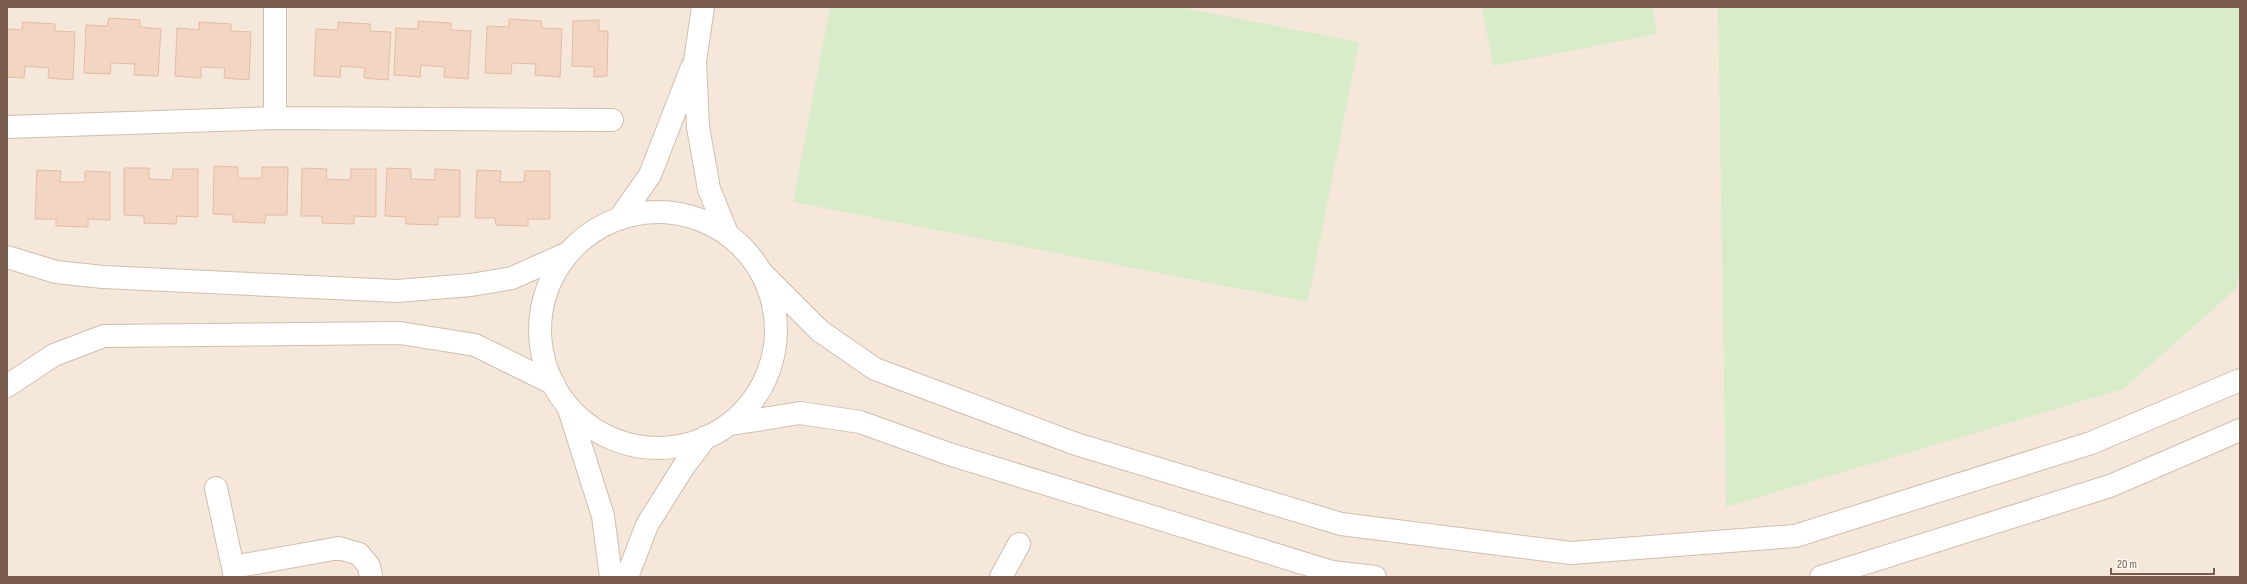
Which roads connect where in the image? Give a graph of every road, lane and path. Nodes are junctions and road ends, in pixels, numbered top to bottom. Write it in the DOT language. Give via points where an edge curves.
graph roads {
  1 [pos="275,7"];
  2 [pos="703,7"];
  3 [pos="695,61"];
  4 [pos="275,118"];
  5 [pos="612,120"];
  6 [pos="7,127"];
  7 [pos="619,219"];
  8 [pos="726,231"];
  9 [pos="569,253"];
  10 [pos="7,257"];
  11 [pos="762,273"];
  12 [pos="2240,380"];
  13 [pos="554,384"];
  14 [pos="7,386"];
  15 [pos="569,409"];
  16 [pos="732,424"];
  17 [pos="2240,430"];
  18 [pos="706,437"];
  19 [pos="216,488"];
  20 [pos="1019,544"];
  21 [pos="234,572"];
  22 [pos="371,577"];
  23 [pos="611,577"];
  24 [pos="626,577"];
  25 [pos="1001,577"];
  26 [pos="1375,577"];
  27 [pos="1821,577"];
  1 -- 4 [label="street"];
  2 -- 3 [label="street"];
  3 -- 7 [label="street" via="650,175"];
  3 -- 8 [label="street" via="698,127 709,189"];
  4 -- 5 [label="street"];
  4 -- 6 [label="street"];
  7 -- 8 [label="street" via="635,213 688,214"];
  7 -- 9 [label="street" via="597,227"];
  8 -- 11 [label="street"];
  9 -- 10 [label="street" via="512,278 471,285 397,291 103,277 56,272"];
  9 -- 13 [label="street" via="554,273 540,312 540,334 548,374"];
  11 -- 12 [label="street" via="820,331 875,369 1076,444 1341,524 1571,553 1795,536 2091,443"];
  11 -- 16 [label="street" via="776,312 772,362 755,399"];
  13 -- 14 [label="street" via="475,345 400,333 104,336 54,355"];
  13 -- 15 [label="street"];
  15 -- 18 [label="street" via="606,438 646,448 695,443"];
  15 -- 23 [label="street" via="603,516"];
  16 -- 18 [label="street"];
  16 -- 26 [label="street" via="800,413 860,422 949,454 1332,572"];
  17 -- 27 [label="street" via="2110,486"];
  18 -- 24 [label="street" via="684,466 647,525"];
  19 -- 21 [label="street"];
  20 -- 25 [label="street"];
  21 -- 22 [label="street" via="339,548 359,554 370,566"];
}
